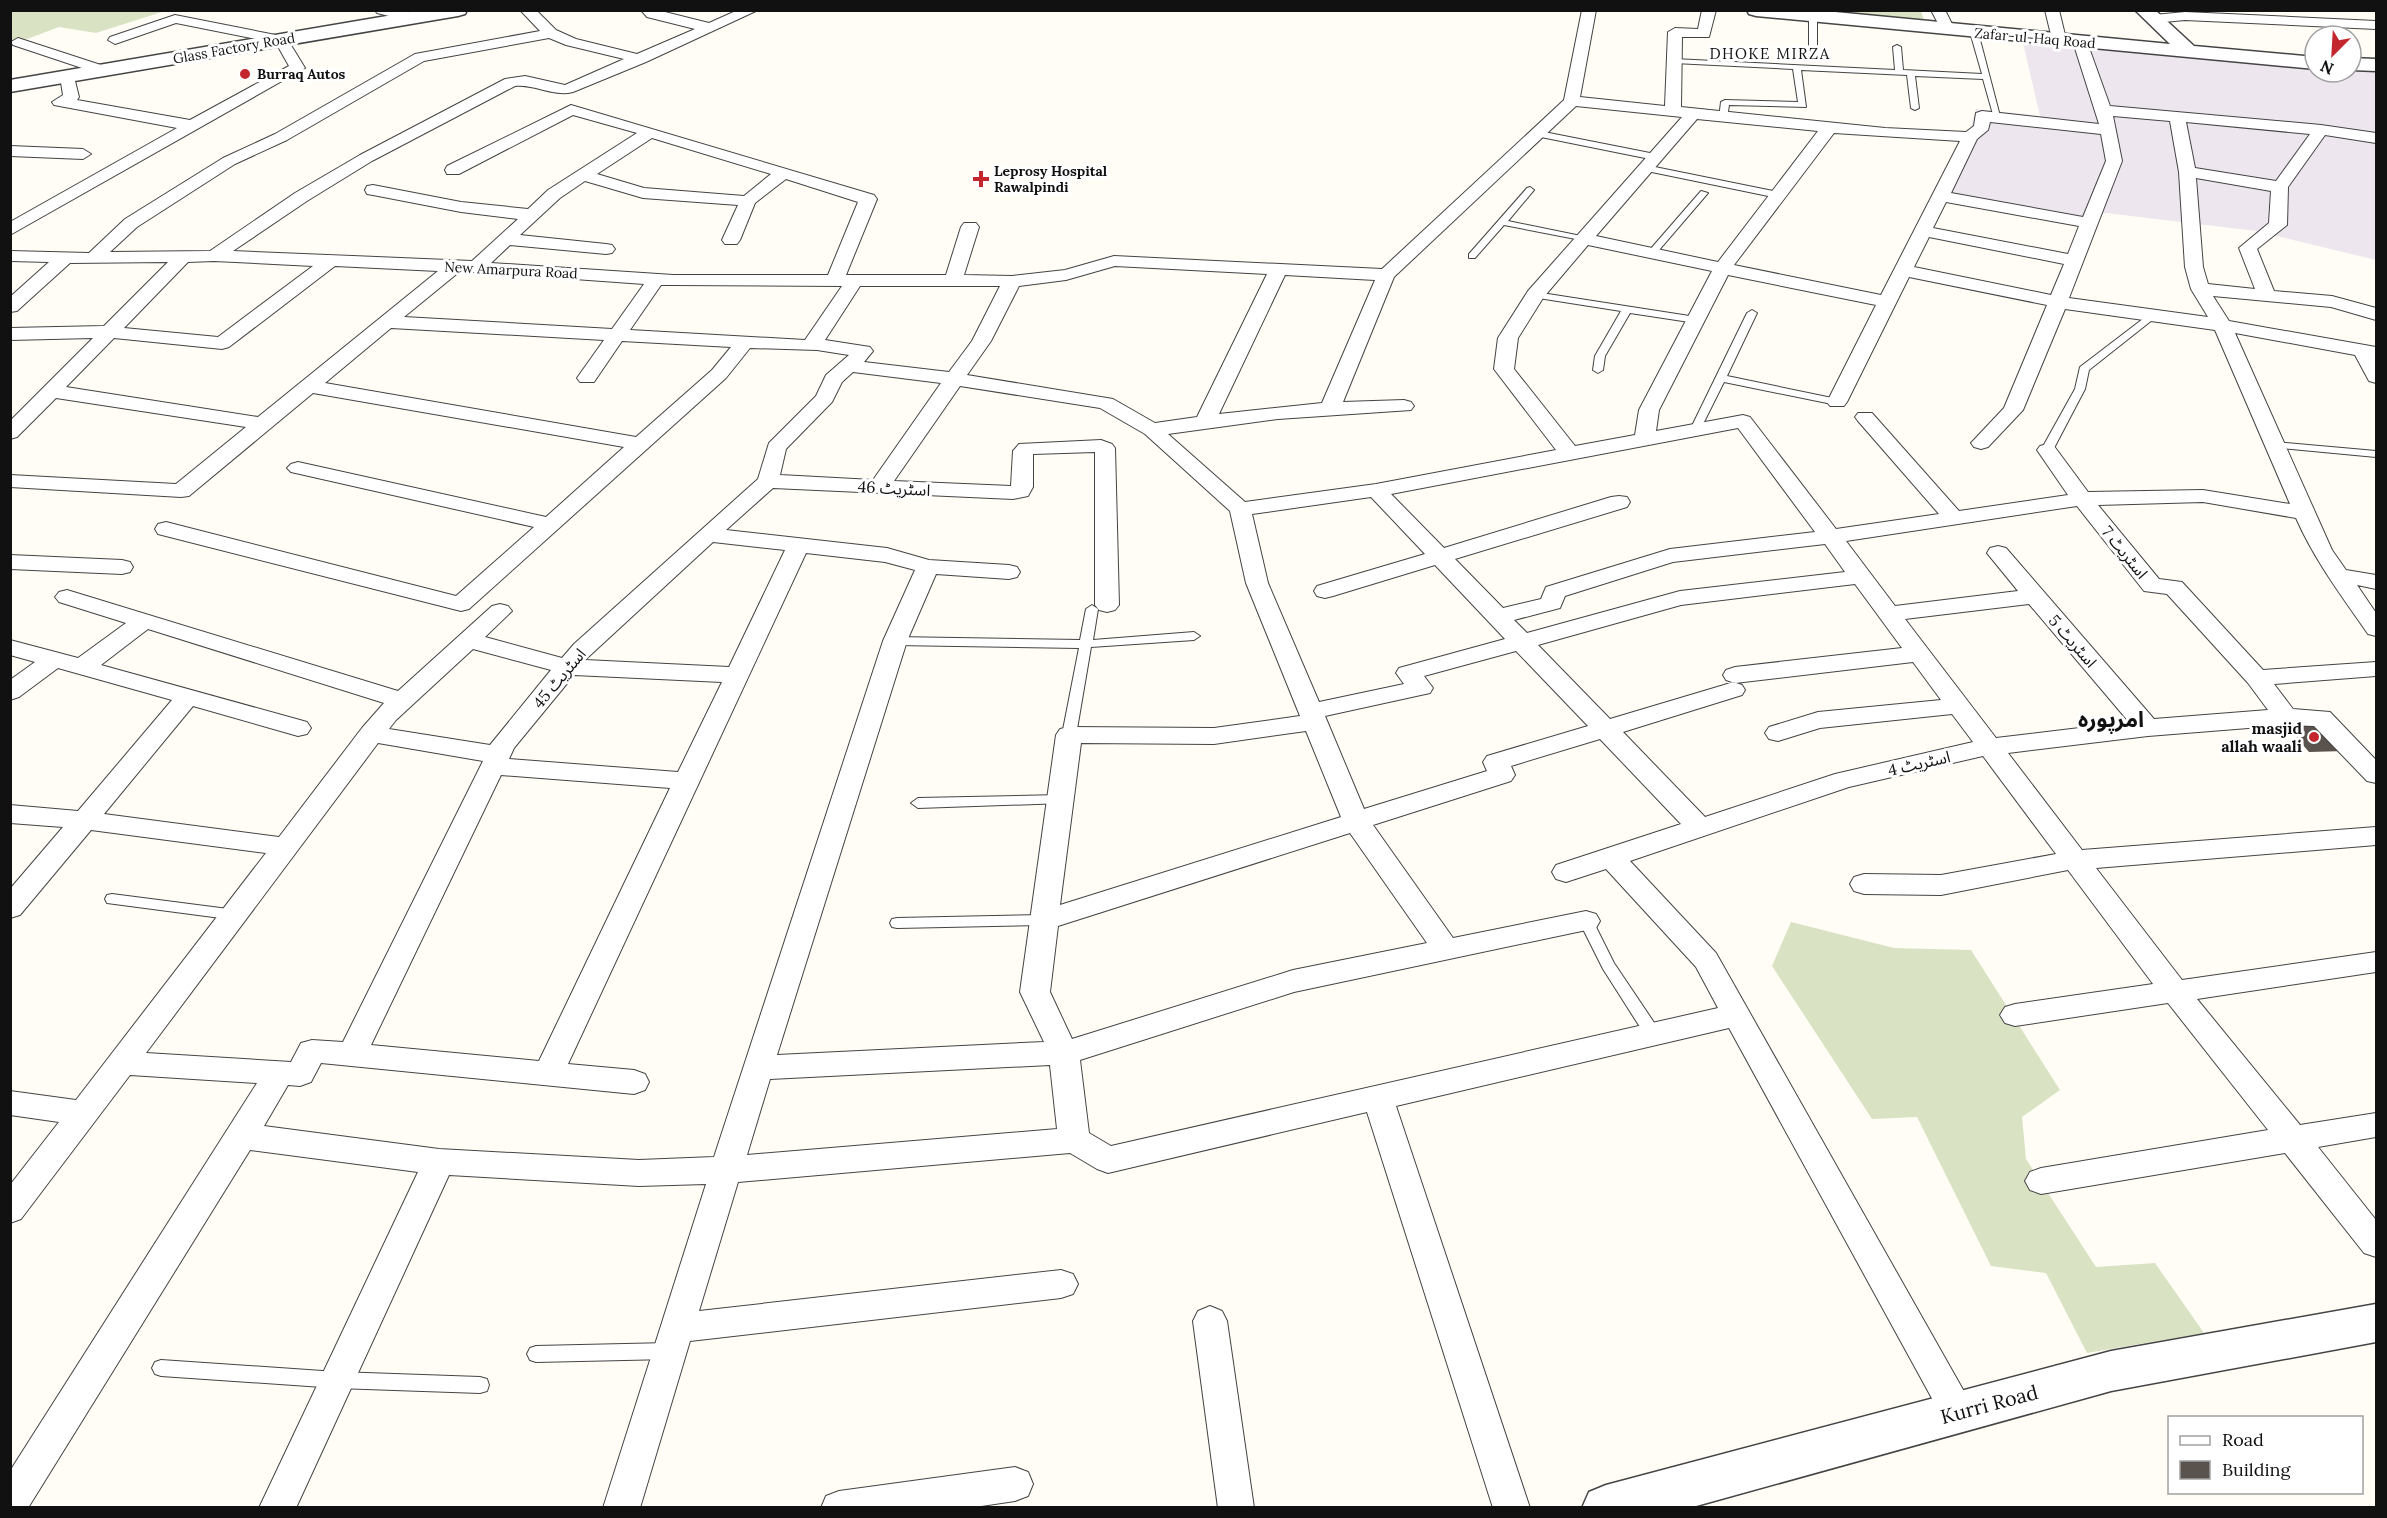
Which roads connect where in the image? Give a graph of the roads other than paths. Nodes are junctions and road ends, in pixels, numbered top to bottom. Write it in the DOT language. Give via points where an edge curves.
graph roads {
  1 [pos="382,10"];
  2 [pos="458,10"];
  3 [pos="527,10"];
  4 [pos="648,10"];
  5 [pos="751,10"];
  6 [pos="1589,10"];
  7 [pos="1709,10"];
  8 [pos="1756,10"];
  9 [pos="1938,10"];
  10 [pos="2052,10"];
  11 [pos="2149,15"];
  12 [pos="1813,16"];
  13 [pos="413,18"];
  14 [pos="2306,22"];
  15 [pos="2376,25"];
  16 [pos="711,28"];
  17 [pos="1948,30"];
  18 [pos="551,33"];
  19 [pos="1974,33"];
  20 [pos="2059,39"];
  21 [pos="115,40"];
  22 [pos="282,40"];
  23 [pos="18,42"];
  24 [pos="2080,42"];
  25 [pos="1897,47"];
  26 [pos="1813,50"];
  27 [pos="2189,52"];
  28 [pos="640,59"];
  29 [pos="1674,60"];
  30 [pos="2303,62"];
  31 [pos="1797,69"];
  32 [pos="102,70"];
  33 [pos="1899,72"];
  34 [pos="1911,72"];
  35 [pos="68,76"];
  36 [pos="1987,77"];
  37 [pos="10,86"];
  38 [pos="1572,101"];
  39 [pos="1915,108"];
  40 [pos="2104,110"];
  41 [pos="1672,112"];
  42 [pos="1692,115"];
  43 [pos="2177,117"];
  44 [pos="1723,118"];
  45 [pos="1998,118"];
  46 [pos="194,126"];
  47 [pos="1829,128"];
  48 [pos="2108,130"];
  49 [pos="2321,130"];
  50 [pos="650,132"];
  51 [pos="1539,134"];
  52 [pos="1970,137"];
  53 [pos="2376,138"];
  54 [pos="10,151"];
  55 [pos="83,154"];
  56 [pos="1650,163"];
  57 [pos="453,170"];
  58 [pos="2187,172"];
  59 [pos="783,173"];
  60 [pos="584,175"];
  61 [pos="2280,187"];
  62 [pos="373,190"];
  63 [pos="1530,190"];
  64 [pos="1704,193"];
  65 [pos="1778,195"];
  66 [pos="1941,196"];
  67 [pos="748,201"];
  68 [pos="532,214"];
  69 [pos="1502,222"];
  70 [pos="2090,222"];
  71 [pos="970,227"];
  72 [pos="10,230"];
  73 [pos="1924,231"];
  74 [pos="506,239"];
  75 [pos="1583,239"];
  76 [pos="731,240"];
  77 [pos="606,249"];
  78 [pos="1651,254"];
  79 [pos="10,256"];
  80 [pos="214,256"];
  81 [pos="1472,256"];
  82 [pos="183,257"];
  83 [pos="65,258"];
  84 [pos="94,258"];
  85 [pos="331,261"];
  86 [pos="2075,261"];
  87 [pos="455,266"];
  88 [pos="476,267"];
  89 [pos="1279,269"];
  90 [pos="1722,269"];
  91 [pos="1904,271"];
  92 [pos="1386,275"];
  93 [pos="656,279"];
  94 [pos="835,280"];
  95 [pos="855,280"];
  96 [pos="954,280"];
  97 [pos="1012,281"];
  98 [pos="2200,289"];
  99 [pos="1535,295"];
  100 [pos="2267,296"];
  101 [pos="1887,302"];
  102 [pos="2058,302"];
  103 [pos="10,307"];
  104 [pos="1627,309"];
  105 [pos="1752,314"];
  106 [pos="2376,314"];
  107 [pos="2152,315"];
  108 [pos="1696,320"];
  109 [pos="387,322"];
  110 [pos="2222,325"];
  111 [pos="110,332"];
  112 [pos="10,334"];
  113 [pos="616,336"];
  114 [pos="745,342"];
  115 [pos="813,344"];
  116 [pos="2370,352"];
  117 [pos="849,366"];
  118 [pos="1598,370"];
  119 [pos="2376,377"];
  120 [pos="586,378"];
  121 [pos="1721,378"];
  122 [pos="955,379"];
  123 [pos="309,386"];
  124 [pos="51,392"];
  125 [pos="1837,402"];
  126 [pos="1404,406"];
  127 [pos="1331,407"];
  128 [pos="1865,417"];
  129 [pos="1205,421"];
  130 [pos="263,424"];
  131 [pos="1152,430"];
  132 [pos="1695,430"];
  133 [pos="10,433"];
  134 [pos="1645,440"];
  135 [pos="1981,443"];
  136 [pos="641,444"];
  137 [pos="2276,445"];
  138 [pos="2047,450"];
  139 [pos="1570,454"];
  140 [pos="2376,454"];
  141 [pos="298,468"];
  142 [pos="10,481"];
  143 [pos="768,481"];
  144 [pos="879,487"];
  145 [pos="1376,490"];
  146 [pos="2082,499"];
  147 [pos="1619,502"];
  148 [pos="1240,509"];
  149 [pos="2306,513"];
  150 [pos="1953,517"];
  151 [pos="550,525"];
  152 [pos="166,529"];
  153 [pos="709,535"];
  154 [pos="1829,537"];
  155 [pos="799,544"];
  156 [pos="1998,553"];
  157 [pos="1439,556"];
  158 [pos="10,562"];
  159 [pos="122,567"];
  160 [pos="928,567"];
  161 [pos="1009,572"];
  162 [pos="2337,575"];
  163 [pos="1860,577"];
  164 [pos="2376,582"];
  165 [pos="1325,591"];
  166 [pos="2035,596"];
  167 [pos="67,597"];
  168 [pos="461,604"];
  169 [pos="1099,607"];
  170 [pos="1888,614"];
  171 [pos="1497,617"];
  172 [pos="144,621"];
  173 [pos="2376,629"];
  174 [pos="1194,636"];
  175 [pos="468,640"];
  176 [pos="895,641"];
  177 [pos="1520,641"];
  178 [pos="1085,644"];
  179 [pos="10,646"];
  180 [pos="1918,654"];
  181 [pos="56,659"];
  182 [pos="82,667"];
  183 [pos="567,667"];
  184 [pos="2376,669"];
  185 [pos="737,675"];
  186 [pos="2257,678"];
  187 [pos="10,692"];
  188 [pos="187,698"];
  189 [pos="402,700"];
  190 [pos="1957,706"];
  191 [pos="1313,716"];
  192 [pos="2286,717"];
  193 [pos="298,728"];
  194 [pos="1604,728"];
  195 [pos="2148,729"];
  196 [pos="1778,733"];
  197 [pos="371,734"];
  198 [pos="1069,735"];
  199 [pos="1988,747"];
  200 [pos="496,761"];
  201 [pos="2376,775"];
  202 [pos="687,781"];
  203 [pos="1060,800"];
  204 [pos="918,803"];
  205 [pos="10,814"];
  206 [pos="84,820"];
  207 [pos="1356,821"];
  208 [pos="1701,829"];
  209 [pos="2376,836"];
  210 [pos="288,847"];
  211 [pos="1612,858"];
  212 [pos="2074,860"];
  213 [pos="1566,872"];
  214 [pos="1864,884"];
  215 [pos="112,899"];
  216 [pos="10,908"];
  217 [pos="236,915"];
  218 [pos="1044,920"];
  219 [pos="1586,921"];
  220 [pos="897,923"];
  221 [pos="1446,949"];
  222 [pos="2376,962"];
  223 [pos="2175,992"];
  224 [pos="1736,1015"];
  225 [pos="2015,1015"];
  226 [pos="1653,1035"];
  227 [pos="1064,1053"];
  228 [pos="351,1056"];
  229 [pos="123,1062"];
  230 [pos="758,1068"];
  231 [pos="279,1073"];
  232 [pos="548,1074"];
  233 [pos="634,1082"];
  234 [pos="1378,1098"];
  235 [pos="10,1103"];
  236 [pos="84,1113"];
  237 [pos="2376,1125"];
  238 [pos="242,1136"];
  239 [pos="2295,1139"];
  240 [pos="1074,1140"];
  241 [pos="439,1162"];
  242 [pos="726,1170"];
  243 [pos="2041,1181"];
  244 [pos="10,1210"];
  245 [pos="2376,1243"];
  246 [pos="1061,1284"];
  247 [pos="1210,1321"];
  248 [pos="2376,1323"];
  249 [pos="673,1340"];
  250 [pos="536,1354"];
  251 [pos="161,1368"];
  252 [pos="337,1380"];
  253 [pos="480,1386"];
  254 [pos="1958,1413"];
  255 [pos="1015,1484"];
  256 [pos="947,1500"];
  257 [pos="10,1504"];
  258 [pos="277,1508"];
  259 [pos="621,1508"];
  260 [pos="839,1508"];
  261 [pos="1236,1508"];
  262 [pos="1512,1508"];
  263 [pos="1606,1508"];
  1 -- 13 [label="street"];
  2 -- 13 [label="street, Glass Factory Road"];
  3 -- 18 [label="street"];
  4 -- 16 [label="street"];
  5 -- 16 [label="street"];
  6 -- 38 [label="street"];
  7 -- 29 [label="street" via="1704,34 1675,32"];
  8 -- 12 [label="street, Zafar-ul-Haq Road"];
  9 -- 17 [label="street"];
  10 -- 20 [label="street"];
  11 -- 14 [label="street"];
  11 -- 27 [label="street"];
  12 -- 17 [label="street, Zafar-ul-Haq Road"];
  12 -- 26 [label="lane"];
  13 -- 22 [label="street, Glass Factory Road"];
  14 -- 15 [label="street"];
  16 -- 28 [label="street"];
  17 -- 19 [label="street, Zafar-ul-Haq Road"];
  18 -- 28 [label="street" via="571,42"];
  18 -- 84 [label="street" via="420,57 281,137 229,161 130,223"];
  19 -- 20 [label="street, Zafar-ul-Haq Road"];
  19 -- 36 [label="lane"];
  20 -- 24 [label="street, Zafar-ul-Haq Road"];
  21 -- 22 [label="street" via="175,19"];
  22 -- 32 [label="street, Glass Factory Road"];
  22 -- 46 [label="street" via="297,68"];
  23 -- 32 [label="street"];
  24 -- 27 [label="street, Zafar-ul-Haq Road"];
  24 -- 40 [label="street"];
  25 -- 33 [label="lane"];
  27 -- 30 [label="street, Zafar-ul-Haq Road"];
  28 -- 80 [label="street" via="568,89 556,90 524,80 510,82 347,169"];
  29 -- 31 [label="lane"];
  29 -- 41 [label="street"];
  31 -- 33 [label="lane"];
  31 -- 44 [label="lane" via="1803,105 1725,102"];
  32 -- 35 [label="street, Glass Factory Road"];
  33 -- 34 [label="lane"];
  34 -- 36 [label="lane"];
  34 -- 39 [label="lane"];
  35 -- 37 [label="street, Glass Factory Road"];
  35 -- 46 [label="street" via="71,97 60,102"];
  36 -- 45 [label="lane"];
  38 -- 41 [label="street"];
  38 -- 51 [label="street"];
  40 -- 43 [label="street"];
  40 -- 48 [label="street"];
  41 -- 42 [label="street"];
  42 -- 44 [label="street"];
  42 -- 56 [label="street"];
  43 -- 49 [label="street"];
  43 -- 58 [label="street"];
  44 -- 47 [label="street"];
  45 -- 48 [label="street"];
  45 -- 52 [label="street" via="1982,117 1982,128"];
  46 -- 72 [label="street"];
  47 -- 52 [label="street"];
  47 -- 65 [label="street"];
  48 -- 70 [label="street" via="2114,161"];
  49 -- 53 [label="street"];
  49 -- 61 [label="street"];
  50 -- 57 [label="street" via="571,110"];
  50 -- 59 [label="street"];
  50 -- 60 [label="street"];
  51 -- 56 [label="lane"];
  51 -- 92 [label="street"];
  52 -- 66 [label="street"];
  54 -- 55 [label="street"];
  56 -- 65 [label="lane"];
  56 -- 75 [label="street"];
  58 -- 61 [label="street"];
  58 -- 98 [label="street" via="2194,267"];
  59 -- 67 [label="street"];
  59 -- 94 [label="street" via="868,199"];
  60 -- 67 [label="street" via="644,193"];
  60 -- 68 [label="street"];
  61 -- 100 [label="street" via="2278,225 2248,248"];
  62 -- 68 [label="street" via="461,207"];
  63 -- 69 [label="lane"];
  64 -- 78 [label="lane"];
  65 -- 90 [label="street"];
  66 -- 70 [label="street"];
  66 -- 73 [label="street"];
  67 -- 76 [label="street"];
  68 -- 74 [label="street"];
  69 -- 75 [label="lane"];
  69 -- 81 [label="lane"];
  70 -- 86 [label="street"];
  71 -- 96 [label="street"];
  73 -- 86 [label="street"];
  73 -- 91 [label="street"];
  74 -- 77 [label="street"];
  74 -- 88 [label="street"];
  75 -- 78 [label="street"];
  75 -- 99 [label="street"];
  78 -- 90 [label="street"];
  79 -- 83 [label="street, New Amarpura Road"];
  80 -- 82 [label="street, New Amarpura Road"];
  80 -- 85 [label="street, New Amarpura Road"];
  82 -- 84 [label="street, New Amarpura Road"];
  82 -- 111 [label="street"];
  83 -- 84 [label="street, New Amarpura Road"];
  83 -- 103 [label="street"];
  85 -- 87 [label="street, New Amarpura Road"];
  85 -- 111 [label="street" via="222,344"];
  86 -- 102 [label="street"];
  87 -- 88 [label="street, New Amarpura Road"];
  87 -- 109 [label="street"];
  88 -- 93 [label="street, New Amarpura Road"];
  89 -- 92 [label="street, New Amarpura Road"];
  89 -- 97 [label="street, New Amarpura Road" via="1114,261 1066,274"];
  89 -- 129 [label="street"];
  90 -- 101 [label="street"];
  90 -- 108 [label="street"];
  91 -- 101 [label="street"];
  91 -- 102 [label="street"];
  92 -- 127 [label="street"];
  93 -- 94 [label="street, New Amarpura Road"];
  93 -- 113 [label="street"];
  94 -- 95 [label="street, New Amarpura Road"];
  95 -- 96 [label="street, New Amarpura Road"];
  95 -- 115 [label="street"];
  96 -- 97 [label="street, New Amarpura Road"];
  97 -- 122 [label="street" via="981,341"];
  98 -- 100 [label="street"];
  98 -- 110 [label="street"];
  99 -- 104 [label="lane"];
  99 -- 139 [label="street" via="1508,338 1504,369"];
  100 -- 106 [label="street" via="2332,302"];
  101 -- 125 [label="street"];
  102 -- 107 [label="street"];
  102 -- 135 [label="street" via="2013,410"];
  104 -- 108 [label="lane"];
  104 -- 118 [label="lane" via="1600,356"];
  105 -- 121 [label="lane"];
  107 -- 110 [label="street"];
  107 -- 138 [label="lane" via="2084,369 2080,389"];
  108 -- 134 [label="street" via="1649,410"];
  109 -- 113 [label="street"];
  109 -- 123 [label="street"];
  110 -- 116 [label="street"];
  110 -- 137 [label="street"];
  111 -- 112 [label="street"];
  111 -- 124 [label="street"];
  113 -- 114 [label="street"];
  113 -- 120 [label="street"];
  114 -- 115 [label="street"];
  114 -- 136 [label="street" via="719,374"];
  115 -- 117 [label="street" via="863,351"];
  116 -- 119 [label="street"];
  117 -- 122 [label="street"];
  117 -- 143 [label="street" via="833,379 825,398 776,447"];
  121 -- 125 [label="lane"];
  121 -- 132 [label="lane"];
  122 -- 131 [label="street" via="1106,403"];
  122 -- 144 [label="street"];
  123 -- 130 [label="street"];
  123 -- 136 [label="street"];
  124 -- 130 [label="street"];
  124 -- 133 [label="street"];
  126 -- 127 [label="street"];
  127 -- 129 [label="street"];
  128 -- 150 [label="street"];
  129 -- 131 [label="street"];
  130 -- 142 [label="street" via="181,491"];
  131 -- 148 [label="street"];
  132 -- 134 [label="street"];
  132 -- 154 [label="street" via="1743,421"];
  134 -- 139 [label="street"];
  136 -- 151 [label="street"];
  137 -- 140 [label="lane"];
  137 -- 149 [label="street"];
  138 -- 146 [label="street, اسٹریٹ 7"];
  139 -- 145 [label="street"];
  141 -- 151 [label="street"];
  143 -- 144 [label="street, اسٹریٹ 46"];
  143 -- 153 [label="street, اسٹریٹ 45"];
  144 -- 169 [label="street, اسٹریٹ 46" via="1013,493 1020,491 1026,448 1105,448"];
  145 -- 148 [label="street"];
  145 -- 157 [label="street"];
  146 -- 149 [label="street" via="2203,496"];
  146 -- 150 [label="street"];
  146 -- 186 [label="street, اسٹریٹ 7" via="2152,586 2174,587"];
  147 -- 157 [label="street"];
  148 -- 191 [label="street" via="1257,583"];
  149 -- 162 [label="street" via="2321,550"];
  150 -- 154 [label="street"];
  151 -- 168 [label="street"];
  152 -- 168 [label="street"];
  153 -- 155 [label="street"];
  153 -- 183 [label="street, اسٹریٹ 45" via="582,648"];
  154 -- 163 [label="street"];
  154 -- 171 [label="street" via="1670,556 1554,592 1552,603"];
  155 -- 160 [label="street" via="887,555"];
  155 -- 185 [label="street"];
  156 -- 166 [label="street, اسٹریٹ 5"];
  157 -- 165 [label="street"];
  157 -- 171 [label="street"];
  158 -- 159 [label="street"];
  160 -- 161 [label="street"];
  160 -- 176 [label="street"];
  162 -- 164 [label="street"];
  162 -- 173 [label="street"];
  163 -- 170 [label="street"];
  163 -- 177 [label="street" via="1680,598"];
  166 -- 170 [label="street"];
  166 -- 195 [label="street, اسٹریٹ 5"];
  167 -- 172 [label="street"];
  168 -- 175 [label="street" via="500,611"];
  169 -- 178 [label="lane"];
  170 -- 180 [label="street"];
  171 -- 177 [label="street"];
  172 -- 182 [label="street"];
  172 -- 189 [label="street"];
  174 -- 178 [label="lane"];
  175 -- 183 [label="street"];
  175 -- 189 [label="street"];
  176 -- 178 [label="lane"];
  176 -- 230 [label="street"];
  177 -- 191 [label="street" via="1408,673 1421,688"];
  177 -- 194 [label="street"];
  178 -- 198 [label="lane"];
  179 -- 181 [label="street"];
  180 -- 190 [label="street"];
  180 -- 194 [label="street" via="1734,683"];
  181 -- 182 [label="street"];
  181 -- 187 [label="street"];
  182 -- 188 [label="street"];
  183 -- 185 [label="street"];
  183 -- 200 [label="street, اسٹریٹ 45" via="503,745"];
  184 -- 186 [label="street"];
  185 -- 202 [label="street"];
  186 -- 192 [label="street, اسٹریٹ 7"];
  188 -- 193 [label="street"];
  188 -- 206 [label="street"];
  189 -- 197 [label="street"];
  190 -- 196 [label="street" via="1818,720"];
  190 -- 199 [label="street"];
  191 -- 198 [label="street" via="1214,736"];
  191 -- 207 [label="street"];
  192 -- 195 [label="street, اسٹریٹ 4"];
  192 -- 201 [label="street, اسٹریٹ 4" via="2321,718"];
  194 -- 207 [label="street" via="1496,762 1502,775"];
  194 -- 208 [label="street"];
  195 -- 199 [label="street, اسٹریٹ 4"];
  197 -- 200 [label="street"];
  197 -- 210 [label="street"];
  198 -- 203 [label="street"];
  199 -- 208 [label="street, اسٹریٹ 4" via="1844,780"];
  199 -- 212 [label="street"];
  200 -- 202 [label="street"];
  200 -- 228 [label="street, اسٹریٹ 45"];
  202 -- 232 [label="street"];
  203 -- 204 [label="lane"];
  203 -- 218 [label="street"];
  205 -- 206 [label="street"];
  206 -- 210 [label="street"];
  206 -- 216 [label="street"];
  207 -- 218 [label="street"];
  207 -- 221 [label="street"];
  208 -- 211 [label="street, اسٹریٹ 4"];
  209 -- 212 [label="street"];
  210 -- 217 [label="street"];
  211 -- 213 [label="street, اسٹریٹ 4"];
  211 -- 224 [label="street" via="1706,960"];
  212 -- 214 [label="street" via="1941,885"];
  212 -- 223 [label="street"];
  215 -- 217 [label="lane"];
  217 -- 229 [label="street"];
  218 -- 220 [label="lane"];
  218 -- 227 [label="street" via="1035,992"];
  219 -- 221 [label="street"];
  219 -- 226 [label="lane"];
  221 -- 227 [label="street" via="1293,981"];
  222 -- 223 [label="street"];
  223 -- 225 [label="street"];
  223 -- 239 [label="street"];
  224 -- 226 [label="street"];
  224 -- 254 [label="street"];
  226 -- 234 [label="street"];
  227 -- 230 [label="street"];
  227 -- 240 [label="street"];
  228 -- 231 [label="street" via="312,1051 300,1074"];
  228 -- 232 [label="street"];
  229 -- 231 [label="street"];
  229 -- 236 [label="street"];
  230 -- 242 [label="street"];
  231 -- 238 [label="street"];
  232 -- 233 [label="street"];
  234 -- 240 [label="street" via="1107,1160"];
  234 -- 262 [label="street"];
  235 -- 236 [label="street"];
  236 -- 244 [label="street"];
  237 -- 239 [label="street"];
  238 -- 241 [label="street"];
  238 -- 257 [label="street"];
  239 -- 243 [label="street"];
  239 -- 245 [label="street"];
  240 -- 242 [label="street"];
  241 -- 242 [label="street" via="639,1173"];
  241 -- 252 [label="street"];
  242 -- 249 [label="street"];
  246 -- 249 [label="street"];
  247 -- 261 [label="street"];
  248 -- 254 [label="street, Kurri Road" via="2111,1371"];
  249 -- 250 [label="lane"];
  249 -- 259 [label="street"];
  251 -- 252 [label="lane"];
  252 -- 253 [label="lane"];
  252 -- 258 [label="street"];
  254 -- 263 [label="street, Kurri Road"];
  255 -- 256 [label="street"];
  256 -- 260 [label="street"];
}
